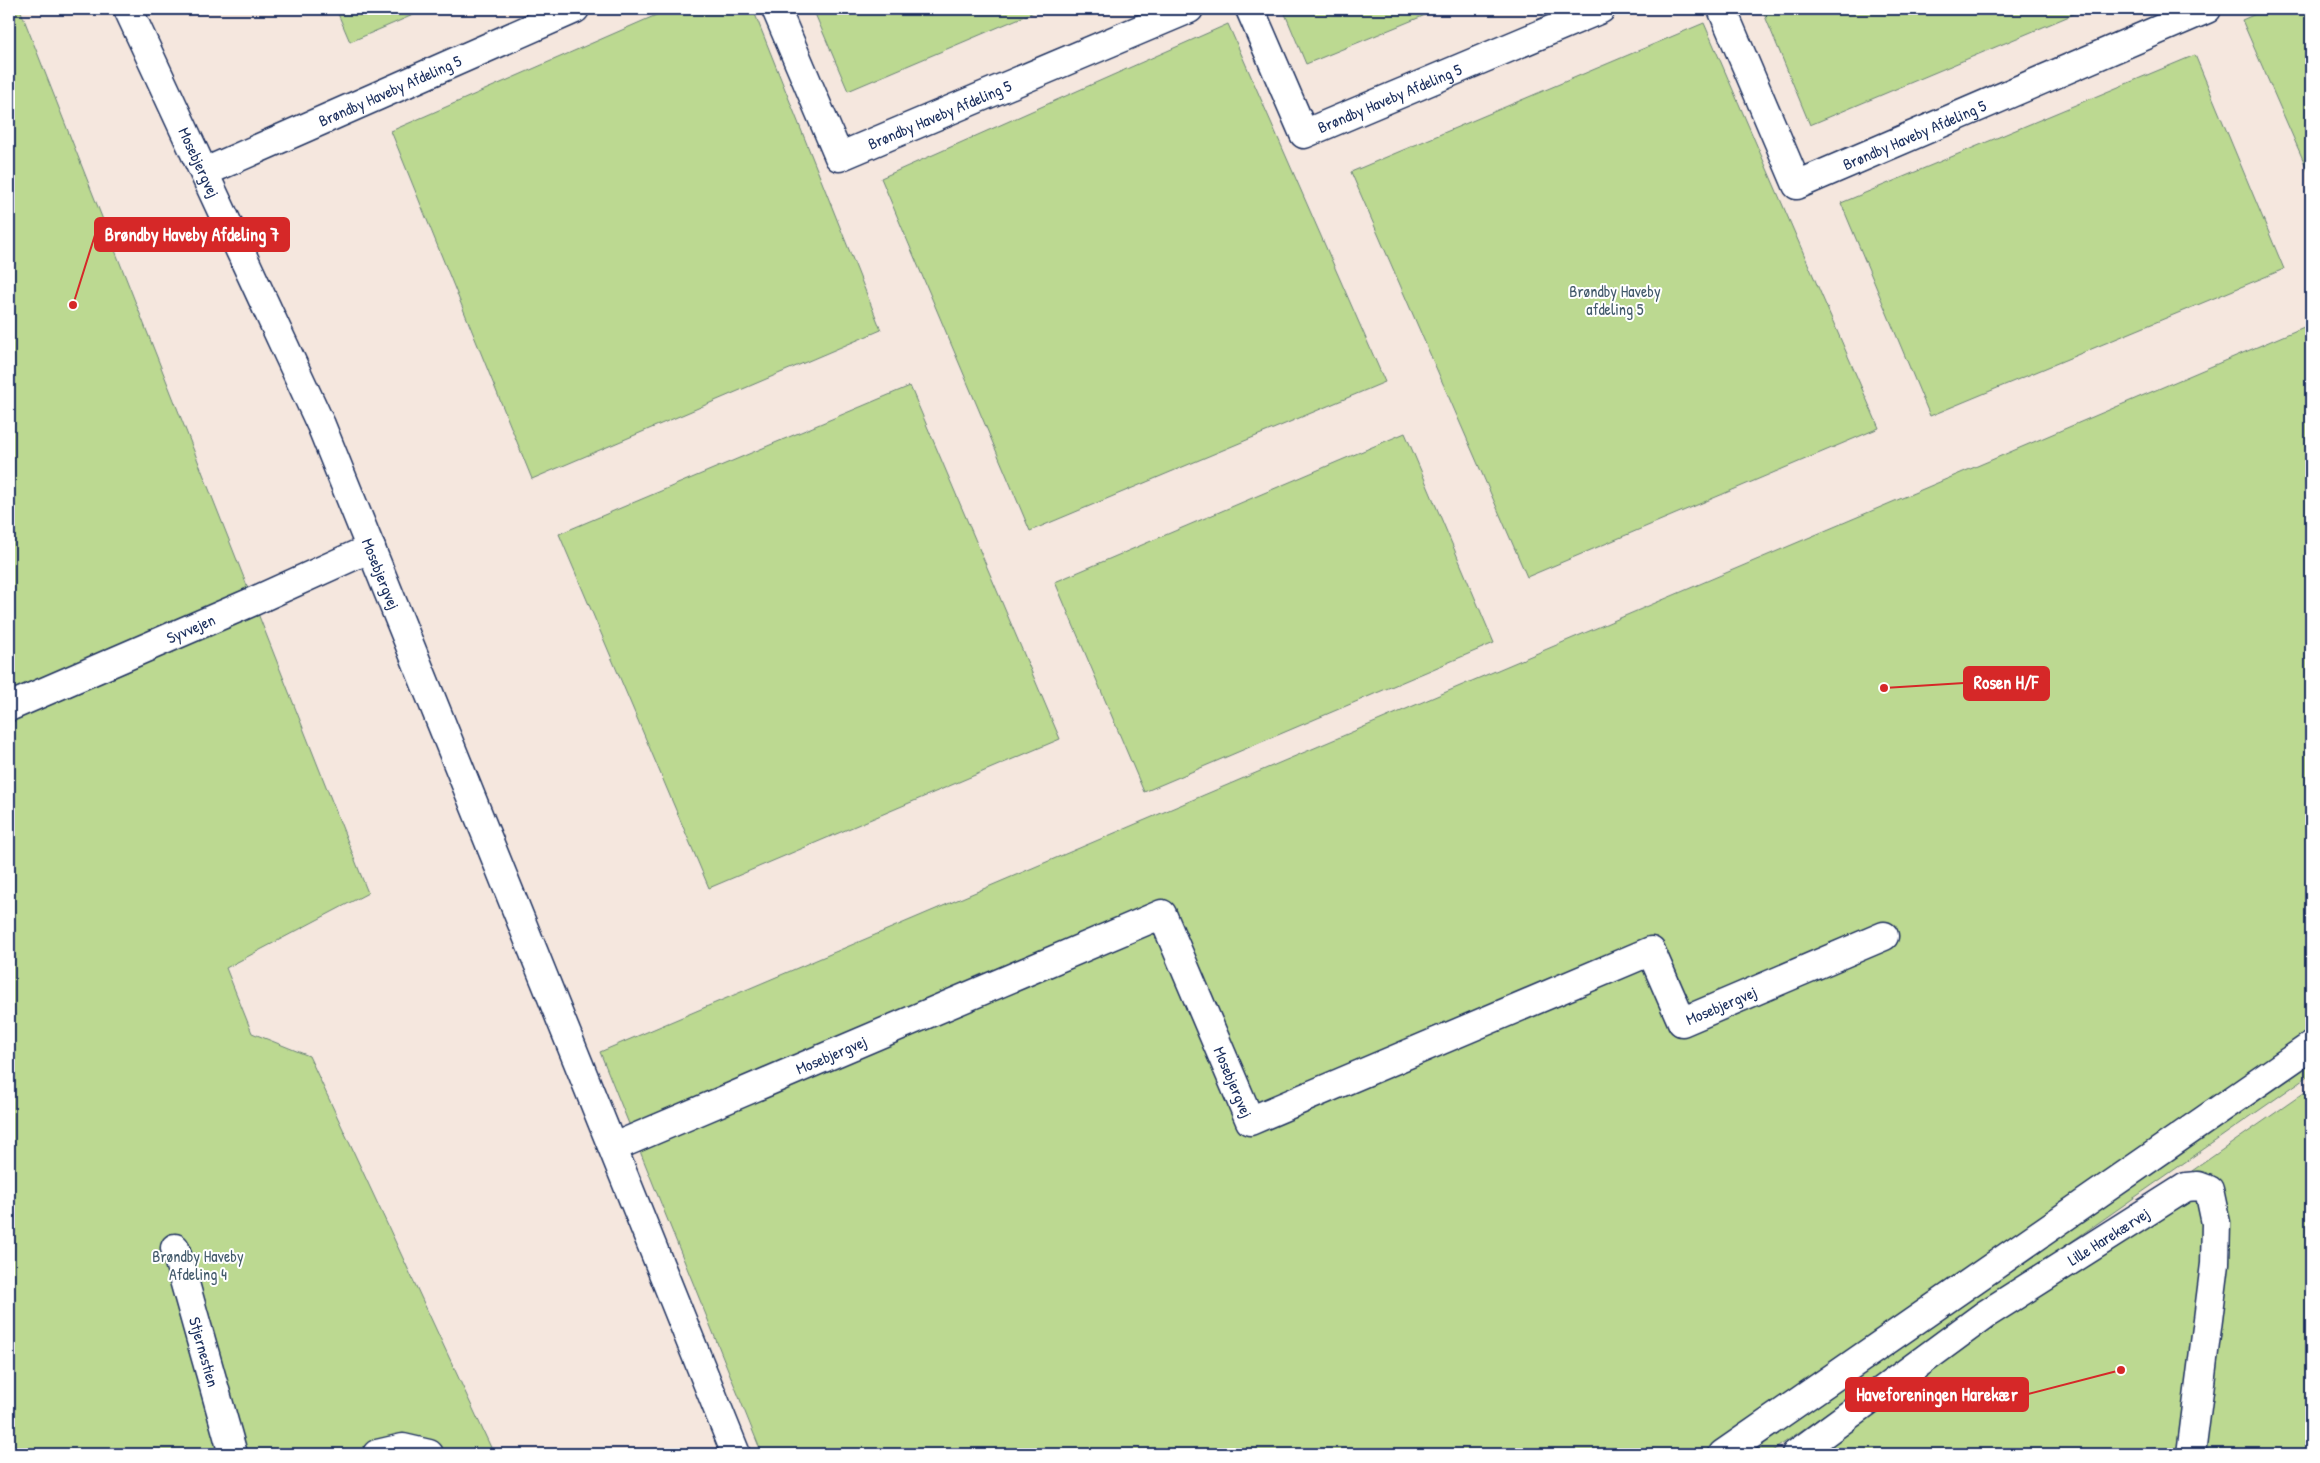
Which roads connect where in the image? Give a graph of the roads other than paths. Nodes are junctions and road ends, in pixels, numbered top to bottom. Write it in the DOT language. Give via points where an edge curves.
graph roads {
  1 [pos="128,9"];
  2 [pos="575,9"];
  3 [pos="776,9"];
  4 [pos="1189,9"];
  5 [pos="1250,9"];
  6 [pos="1601,9"];
  7 [pos="1722,9"];
  8 [pos="2207,9"];
  9 [pos="205,172"];
  10 [pos="371,548"];
  11 [pos="9,707"];
  12 [pos="1884,936"];
  13 [pos="2311,1046"];
  14 [pos="614,1147"];
  15 [pos="176,1248"];
  16 [pos="233,1454"];
  17 [pos="377,1454"];
  18 [pos="429,1454"];
  19 [pos="736,1454"];
  20 [pos="1723,1454"];
  21 [pos="1796,1454"];
  22 [pos="2191,1454"];
  1 -- 9 [label="street, Mosebjergvej"];
  2 -- 9 [label="street, Brøndby Haveby Afdeling 5"];
  3 -- 4 [label="street, Brøndby Haveby Afdeling 5" via="839,157"];
  5 -- 6 [label="street, Brøndby Haveby Afdeling 5" via="1304,134"];
  7 -- 8 [label="street, Brøndby Haveby Afdeling 5" via="1797,185"];
  9 -- 10 [label="street, Mosebjergvej" via="321,425"];
  10 -- 11 [label="street, Syvvejen"];
  10 -- 14 [label="street, Mosebjergvej"];
  12 -- 14 [label="street, Mosebjergvej" via="1682,1022 1651,950 1250,1121 1162,914"];
  13 -- 20 [label="street"];
  14 -- 19 [label="street, Mosebjergvej"];
  15 -- 16 [label="street, Stjernestien"];
  17 -- 18 [label="street" via="403,1448"];
  21 -- 22 [label="street, Lille Harekærvej" via="1986,1314 2186,1187 2198,1186 2209,1190 2216,1224 2215,1264"];
}
